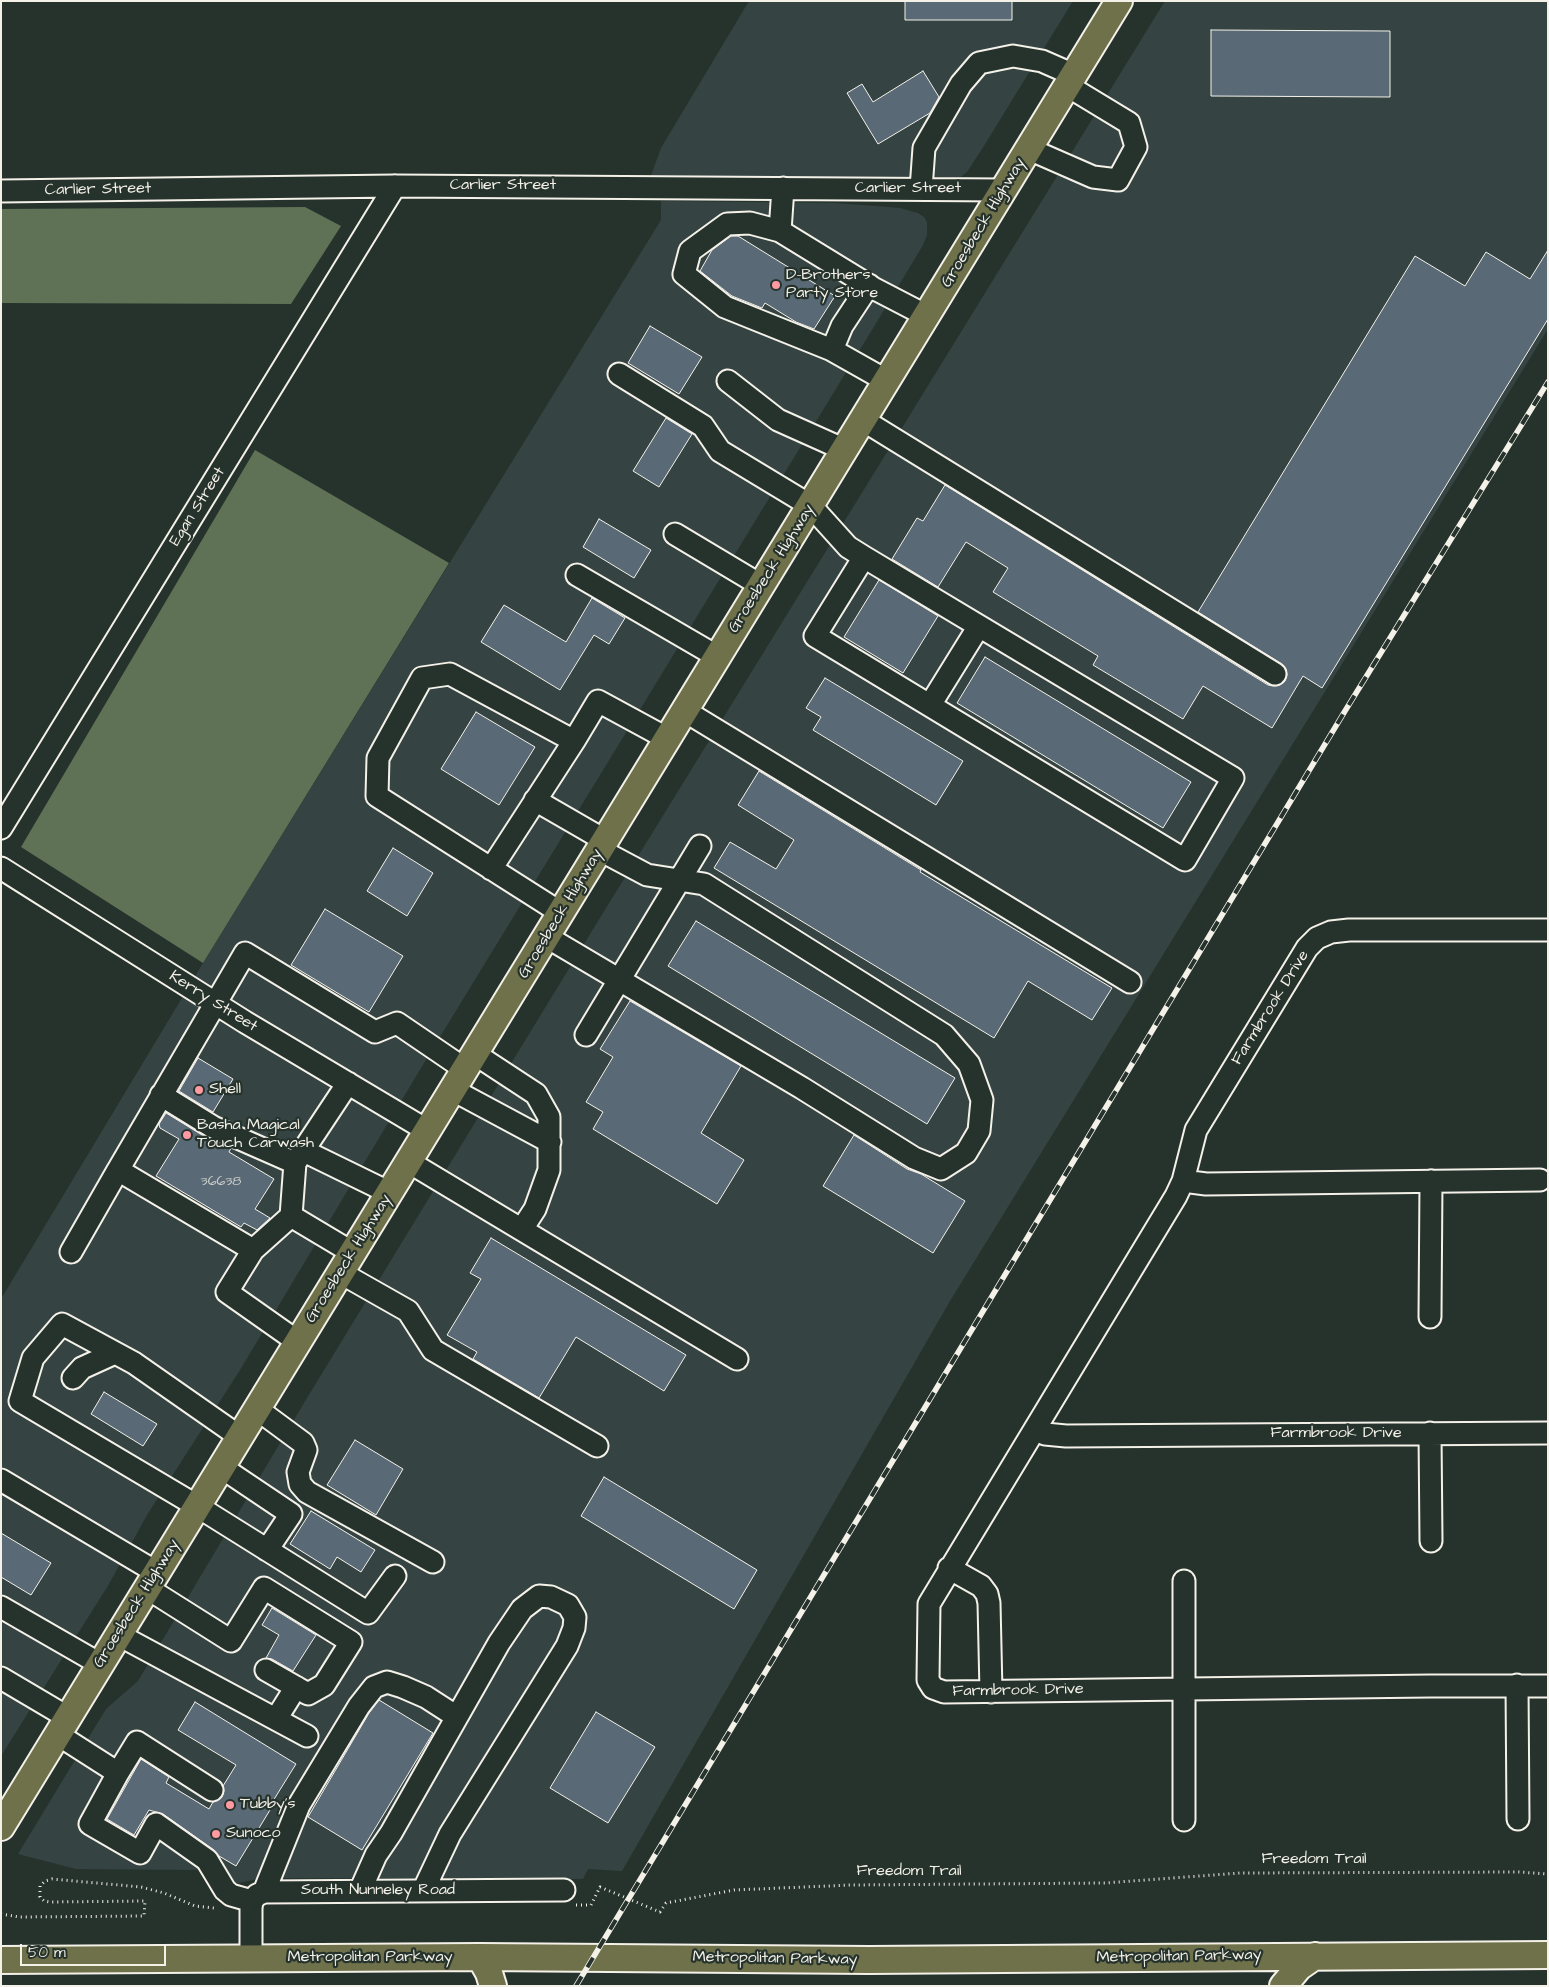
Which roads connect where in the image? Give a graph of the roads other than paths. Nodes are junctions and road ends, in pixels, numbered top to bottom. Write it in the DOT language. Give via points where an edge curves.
graph roads {
  1 [pos="1120,1"];
  2 [pos="1071,81"];
  3 [pos="1029,149"];
  4 [pos="395,186"];
  5 [pos="783,188"];
  6 [pos="922,189"];
  7 [pos="1004,190"];
  8 [pos="1,191"];
  9 [pos="780,231"];
  10 [pos="869,285"];
  11 [pos="927,316"];
  12 [pos="832,350"];
  13 [pos="619,374"];
  14 [pos="728,381"];
  15 [pos="887,381"];
  16 [pos="863,420"];
  17 [pos="845,450"];
  18 [pos="811,506"];
  19 [pos="675,534"];
  20 [pos="864,557"];
  21 [pos="577,575"];
  22 [pos="762,586"];
  23 [pos="979,626"];
  24 [pos="718,657"];
  25 [pos="1275,674"];
  26 [pos="930,705"];
  27 [pos="685,711"];
  28 [pos="668,739"];
  29 [pos="574,741"];
  30 [pos="535,800"];
  31 [pos="1,828"];
  32 [pos="603,845"];
  33 [pos="700,846"];
  34 [pos="1,868"];
  35 [pos="491,869"];
  36 [pos="679,880"];
  37 [pos="561,913"];
  38 [pos="1548,930"];
  39 [pos="547,937"];
  40 [pos="619,980"];
  41 [pos="1130,982"];
  42 [pos="214,1003"];
  43 [pos="586,1035"];
  44 [pos="465,1071"];
  45 [pos="348,1084"];
  46 [pos="161,1095"];
  47 [pos="428,1131"];
  48 [pos="550,1142"];
  49 [pos="300,1157"];
  50 [pos="410,1162"];
  51 [pos="118,1170"];
  52 [pos="1540,1180"];
  53 [pos="1182,1181"];
  54 [pos="1431,1181"];
  55 [pos="390,1193"];
  56 [pos="291,1216"];
  57 [pos="522,1229"];
  58 [pos="253,1250"];
  59 [pos="71,1252"];
  60 [pos="347,1263"];
  61 [pos="1430,1317"];
  62 [pos="298,1342"];
  63 [pos="116,1353"];
  64 [pos="737,1359"];
  65 [pos="73,1378"];
  66 [pos="257,1409"];
  67 [pos="1036,1429"];
  68 [pos="1548,1432"];
  69 [pos="1430,1433"];
  70 [pos="240,1437"];
  71 [pos="597,1446"];
  72 [pos="221,1467"];
  73 [pos="1,1480"];
  74 [pos="197,1506"];
  75 [pos="1431,1541"];
  76 [pos="267,1550"];
  77 [pos="433,1562"];
  78 [pos="949,1568"];
  79 [pos="396,1576"];
  80 [pos="151,1580"];
  81 [pos="1184,1581"];
  82 [pos="1,1591"];
  83 [pos="1,1607"];
  84 [pos="26,1622"];
  85 [pos="117,1634"];
  86 [pos="100,1664"];
  87 [pos="266,1670"];
  88 [pos="1,1678"];
  89 [pos="1517,1685"];
  90 [pos="1548,1686"];
  91 [pos="296,1687"];
  92 [pos="1184,1689"];
  93 [pos="991,1692"];
  94 [pos="457,1717"];
  95 [pos="276,1718"];
  96 [pos="62,1726"];
  97 [pos="307,1736"];
  98 [pos="118,1773"];
  99 [pos="212,1790"];
  100 [pos="9,1798"];
  101 [pos="1518,1819"];
  102 [pos="1184,1820"];
  103 [pos="1,1827"];
  104 [pos="423,1891"];
  105 [pos="360,1892"];
  106 [pos="258,1897"];
  107 [pos="568,1897"];
  108 [pos="1548,1955"];
  109 [pos="1315,1956"];
  110 [pos="480,1957"];
  111 [pos="251,1958"];
  112 [pos="1,1960"];
  113 [pos="493,1986"];
  114 [pos="1283,1986"];
  1 -- 2 [label="main road, Groesbeck Highway"];
  2 -- 3 [label="main road, Groesbeck Highway"];
  2 -- 3 [label="street" via="1129,123 1136,147 1118,180 1093,177"];
  2 -- 6 [label="street" via="1042,61 1013,56 979,63 961,84 924,148"];
  3 -- 7 [label="main road, Groesbeck Highway"];
  4 -- 5 [label="street, Carlier Street"];
  4 -- 8 [label="street, Carlier Street"];
  4 -- 31 [label="street, Egan Street"];
  5 -- 6 [label="street, Carlier Street"];
  5 -- 9 [label="street"];
  6 -- 7 [label="street, Carlier Street"];
  7 -- 11 [label="main road, Groesbeck Highway"];
  9 -- 10 [label="street"];
  9 -- 12 [label="street" via="750,223 727,224 690,251 684,274 725,307"];
  10 -- 11 [label="street"];
  10 -- 12 [label="street" via="842,326"];
  11 -- 15 [label="main road, Groesbeck Highway"];
  12 -- 15 [label="street"];
  13 -- 18 [label="street" via="703,426 720,451"];
  14 -- 17 [label="street" via="778,420"];
  15 -- 16 [label="main road, Groesbeck Highway"];
  16 -- 17 [label="main road, Groesbeck Highway"];
  16 -- 25 [label="street"];
  17 -- 18 [label="main road, Groesbeck Highway"];
  18 -- 20 [label="street" via="848,547"];
  18 -- 22 [label="main road, Groesbeck Highway"];
  19 -- 22 [label="street"];
  20 -- 23 [label="street"];
  20 -- 26 [label="street" via="815,636"];
  21 -- 24 [label="street"];
  22 -- 24 [label="main road, Groesbeck Highway"];
  23 -- 26 [label="street"];
  23 -- 26 [label="street" via="1233,778 1185,860"];
  24 -- 27 [label="main road, Groesbeck Highway"];
  27 -- 28 [label="main road, Groesbeck Highway"];
  27 -- 41 [label="street"];
  28 -- 29 [label="street" via="598,701"];
  28 -- 32 [label="main road, Groesbeck Highway"];
  29 -- 30 [label="street"];
  29 -- 35 [label="street" via="450,674 422,678 378,758 377,796"];
  30 -- 32 [label="street"];
  30 -- 35 [label="street"];
  32 -- 36 [label="street" via="647,875"];
  32 -- 37 [label="main road, Groesbeck Highway"];
  33 -- 36 [label="street"];
  34 -- 42 [label="street, Kerry Street"];
  35 -- 37 [label="street"];
  36 -- 40 [label="street"];
  36 -- 40 [label="street" via="704,884 944,1036 969,1064 982,1100 980,1130 966,1153 941,1169 914,1158"];
  37 -- 39 [label="main road, Groesbeck Highway"];
  38 -- 53 [label="street, Farmbrook Drive" via="1349,930 1317,938 1307,948 1196,1130"];
  39 -- 40 [label="street"];
  39 -- 44 [label="main road, Groesbeck Highway"];
  40 -- 43 [label="street"];
  42 -- 44 [label="street" via="245,953 375,1032 397,1023"];
  42 -- 45 [label="street, Kerry Street"];
  42 -- 46 [label="street"];
  44 -- 47 [label="main road, Groesbeck Highway"];
  44 -- 48 [label="street"];
  44 -- 48 [label="street" via="536,1094 549,1117"];
  45 -- 47 [label="street, Kerry Street"];
  45 -- 49 [label="street"];
  46 -- 49 [label="street" via="213,1127"];
  46 -- 51 [label="street"];
  47 -- 50 [label="main road, Groesbeck Highway"];
  48 -- 57 [label="street" via="549,1170 535,1209"];
  49 -- 55 [label="street"];
  49 -- 56 [label="street"];
  50 -- 55 [label="main road, Groesbeck Highway"];
  50 -- 57 [label="street"];
  51 -- 58 [label="street"];
  51 -- 59 [label="street"];
  52 -- 54 [label="street"];
  53 -- 54 [label="street" via="1206,1184"];
  53 -- 67 [label="street, Farmbrook Drive"];
  54 -- 61 [label="street"];
  55 -- 60 [label="main road, Groesbeck Highway"];
  56 -- 58 [label="street"];
  56 -- 60 [label="street"];
  57 -- 64 [label="street"];
  58 -- 62 [label="street" via="227,1292"];
  60 -- 62 [label="main road, Groesbeck Highway"];
  60 -- 71 [label="street" via="408,1311 433,1350"];
  62 -- 66 [label="main road, Groesbeck Highway"];
  63 -- 65 [label="street" via="82,1368"];
  63 -- 70 [label="street"];
  63 -- 74 [label="street" via="62,1324 32,1358 20,1401"];
  66 -- 70 [label="main road, Groesbeck Highway"];
  66 -- 77 [label="street" via="303,1443 306,1450 298,1472 300,1484 306,1492"];
  67 -- 69 [label="street, Farmbrook Drive" via="1045,1434 1066,1436"];
  67 -- 78 [label="street, Farmbrook Drive"];
  68 -- 69 [label="street, Farmbrook Drive"];
  69 -- 75 [label="street"];
  70 -- 72 [label="main road, Groesbeck Highway"];
  72 -- 74 [label="main road, Groesbeck Highway"];
  72 -- 76 [label="street" via="291,1514"];
  73 -- 80 [label="street"];
  74 -- 76 [label="street"];
  74 -- 80 [label="main road, Groesbeck Highway"];
  76 -- 79 [label="street" via="368,1613"];
  78 -- 93 [label="street" via="981,1586 986,1594 989,1603"];
  78 -- 93 [label="street, Farmbrook Drive" via="929,1604 928,1680 933,1688 944,1692"];
  80 -- 85 [label="main road, Groesbeck Highway"];
  80 -- 91 [label="street" via="231,1641 264,1588 351,1642 324,1685 308,1694"];
  81 -- 92 [label="street"];
  82 -- 84 [label="street" via="26,1608"];
  83 -- 84 [label="street"];
  84 -- 86 [label="street"];
  85 -- 86 [label="main road, Groesbeck Highway"];
  85 -- 95 [label="street"];
  86 -- 96 [label="main road, Groesbeck Highway"];
  87 -- 91 [label="street"];
  88 -- 96 [label="street"];
  89 -- 90 [label="street, Farmbrook Drive"];
  89 -- 92 [label="street, Farmbrook Drive"];
  89 -- 101 [label="street"];
  91 -- 95 [label="street"];
  92 -- 93 [label="street, Farmbrook Drive"];
  92 -- 102 [label="street"];
  94 -- 104 [label="street" via="522,1609 539,1596 551,1597 568,1605 575,1617 567,1646 450,1834"];
  94 -- 105 [label="street" via="376,1855"];
  94 -- 106 [label="street" via="403,1687 387,1682 374,1687 299,1805"];
  95 -- 97 [label="street"];
  96 -- 98 [label="street"];
  96 -- 100 [label="main road, Groesbeck Highway"];
  98 -- 99 [label="street" via="137,1742"];
  98 -- 106 [label="street, South Nunneley Road" via="90,1824 140,1853 156,1824 207,1860 231,1895"];
  100 -- 103 [label="main road, Groesbeck Highway"];
  104 -- 105 [label="street, South Nunneley Road"];
  104 -- 107 [label="street, South Nunneley Road"];
  105 -- 106 [label="street, South Nunneley Road"];
  106 -- 111 [label="street"];
  108 -- 109 [label="main road, Metropolitan Parkway"];
  109 -- 110 [label="main road, Metropolitan Parkway" via="869,1960"];
  109 -- 114 [label="main road" via="1299,1967"];
  110 -- 111 [label="main road, Metropolitan Parkway"];
  110 -- 113 [label="main road"];
  111 -- 112 [label="main road, Metropolitan Parkway"];
}
